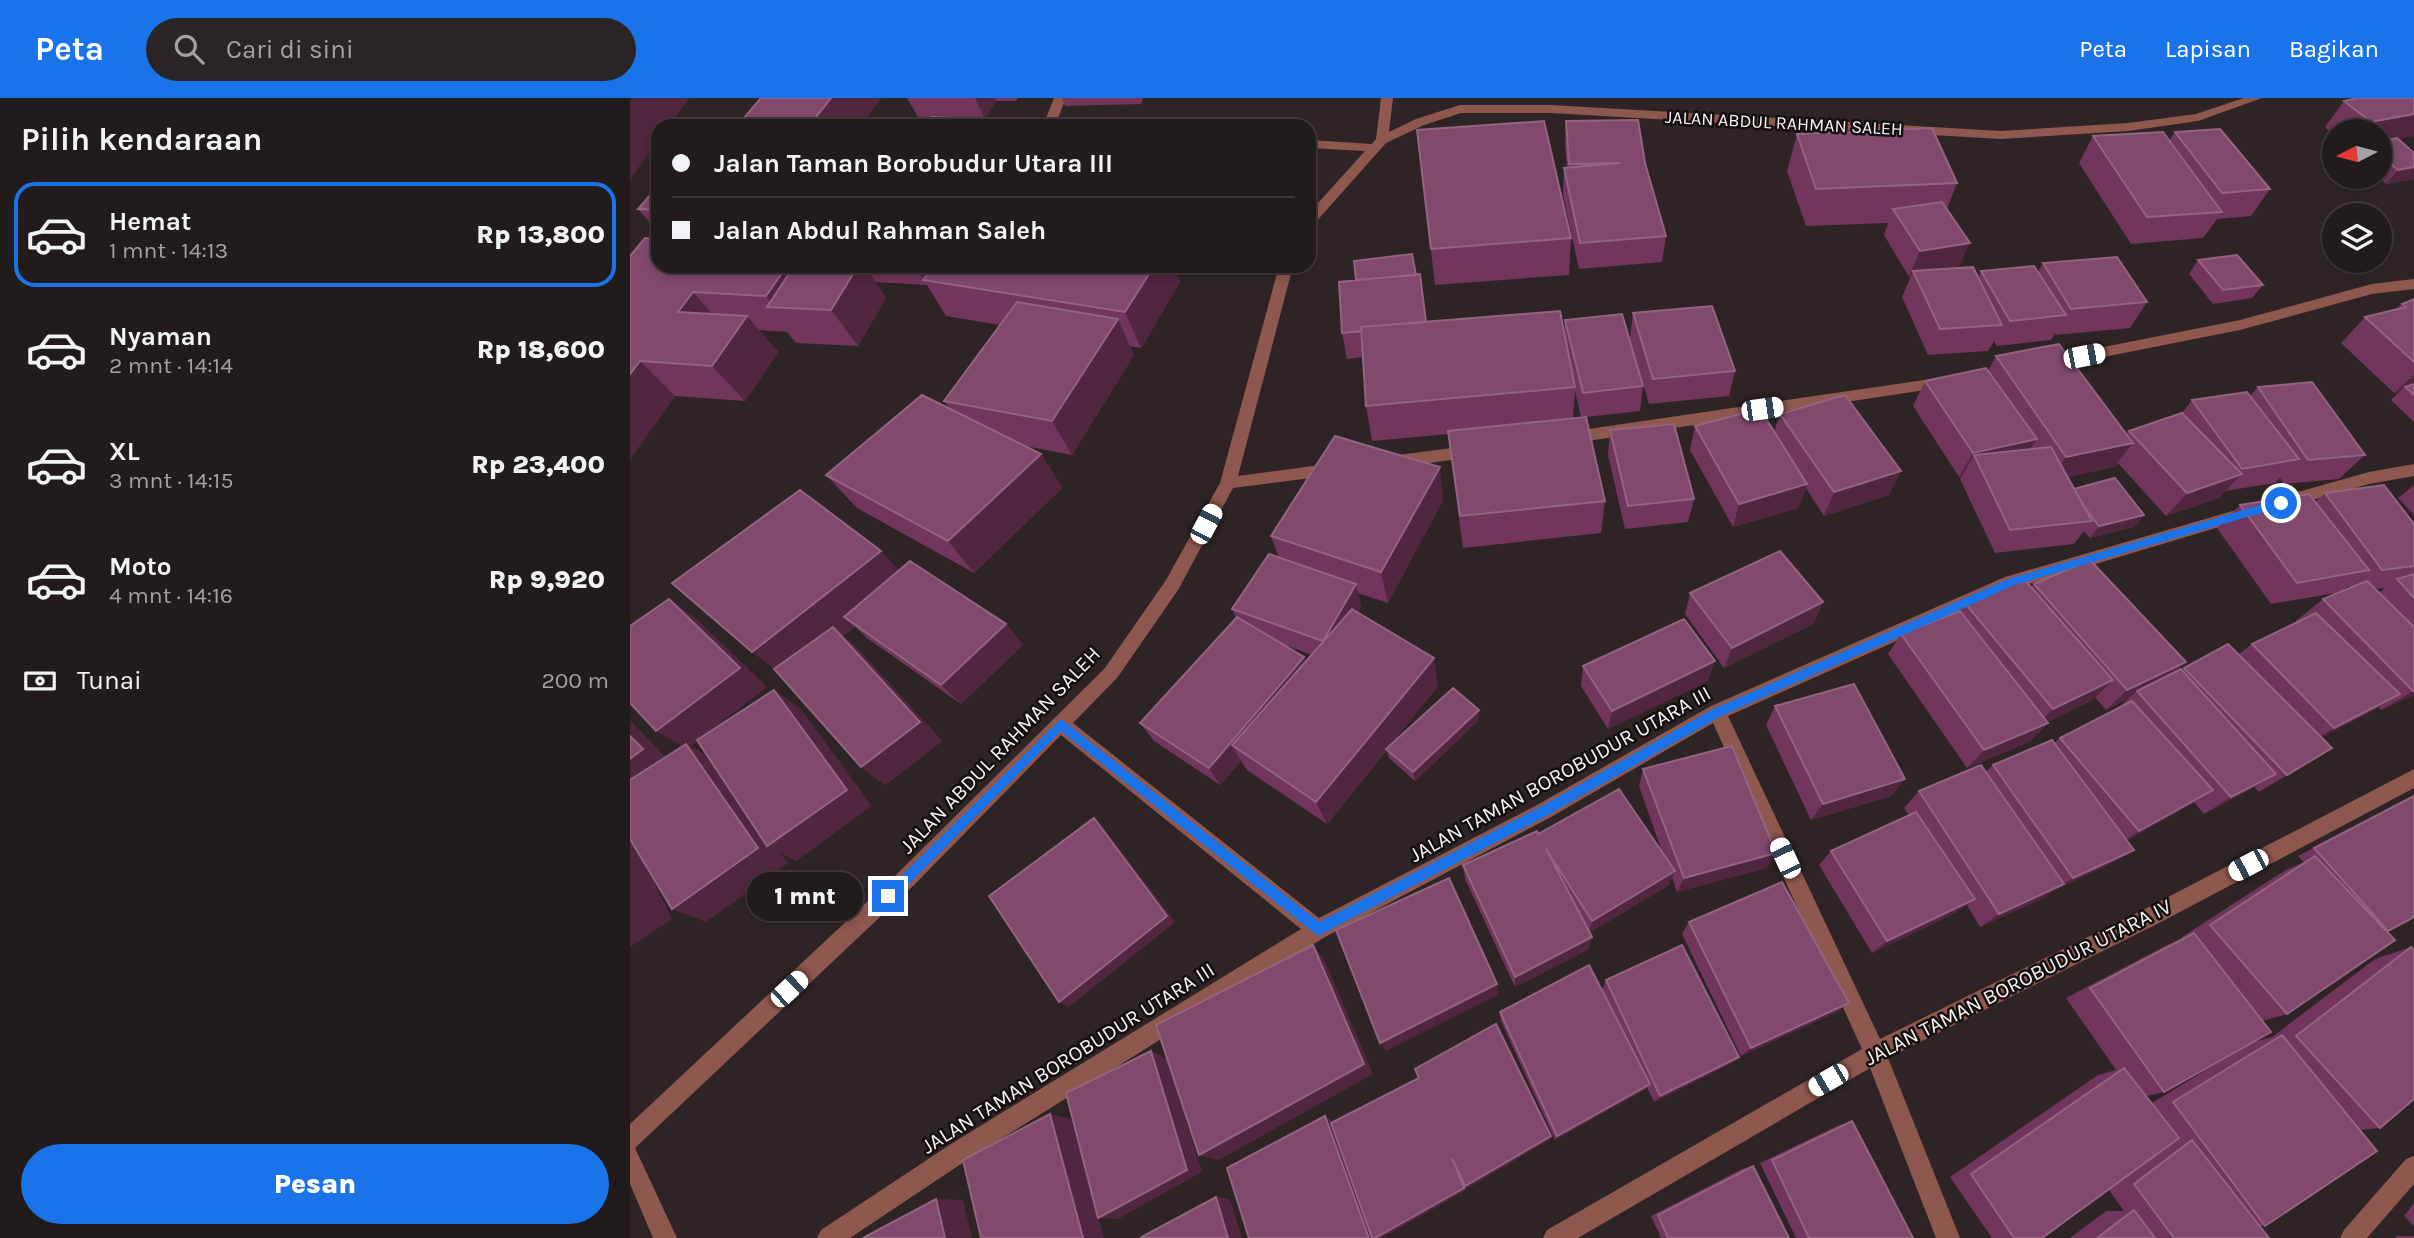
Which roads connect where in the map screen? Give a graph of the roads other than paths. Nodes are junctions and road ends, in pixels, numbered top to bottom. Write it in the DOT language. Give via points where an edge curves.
graph roads {
  1 [pos="1060,98"];
  2 [pos="1387,98"];
  3 [pos="2256,98"];
  4 [pos="1052,119"];
  5 [pos="1316,144"];
  6 [pos="1377,144"];
  7 [pos="1316,213"];
  8 [pos="1284,273"];
  9 [pos="2414,284"];
  10 [pos="2036,365"];
  11 [pos="1967,378"];
  12 [pos="1557,439"];
  13 [pos="1489,449"];
  14 [pos="1379,463"];
  15 [pos="1351,467"];
  16 [pos="2414,470"];
  17 [pos="2369,478"];
  18 [pos="1228,483"];
  19 [pos="2387,497"];
  20 [pos="1717,712"];
  21 [pos="1061,724"];
  22 [pos="2414,778"];
  23 [pos="1318,930"];
  24 [pos="1875,1053"];
  25 [pos="630,1139"];
  26 [pos="630,1157"];
  27 [pos="2414,1167"];
  28 [pos="665,1238"];
  29 [pos="829,1238"];
  30 [pos="1555,1238"];
  31 [pos="1948,1238"];
  32 [pos="2352,1238"];
  1 -- 4 [label="street"];
  2 -- 6 [label="street"];
  3 -- 6 [label="street, JALAN ABDUL RAHMAN SALEH" via="2198,117 2128,127 2001,135 1551,109 1460,110 1420,122"];
  5 -- 6 [label="street"];
  6 -- 7 [label="street, JALAN ABDUL RAHMAN SALEH"];
  8 -- 18 [label="street, JALAN ABDUL RAHMAN SALEH"];
  9 -- 10 [label="street" via="2372,289 2241,325"];
  11 -- 12 [label="street"];
  13 -- 14 [label="street"];
  15 -- 18 [label="street"];
  16 -- 17 [label="street, JALAN TAMAN BOROBUDUR UTARA III"];
  17 -- 19 [label="street"];
  17 -- 20 [label="street, JALAN TAMAN BOROBUDUR UTARA III" via="2011,582"];
  18 -- 21 [label="street, JALAN ABDUL RAHMAN SALEH" via="1172,585 1111,673"];
  20 -- 23 [label="street, JALAN TAMAN BOROBUDUR UTARA III" via="1544,811"];
  20 -- 24 [label="street"];
  21 -- 23 [label="street"];
  21 -- 25 [label="street, JALAN ABDUL RAHMAN SALEH" via="908,877"];
  22 -- 24 [label="street, JALAN TAMAN BOROBUDUR UTARA IV" via="2154,915"];
  23 -- 29 [label="street, JALAN TAMAN BOROBUDUR UTARA III"];
  24 -- 30 [label="street, JALAN TAMAN BOROBUDUR UTARA IV"];
  24 -- 31 [label="street"];
  26 -- 28 [label="street"];
  27 -- 32 [label="street"];
}
